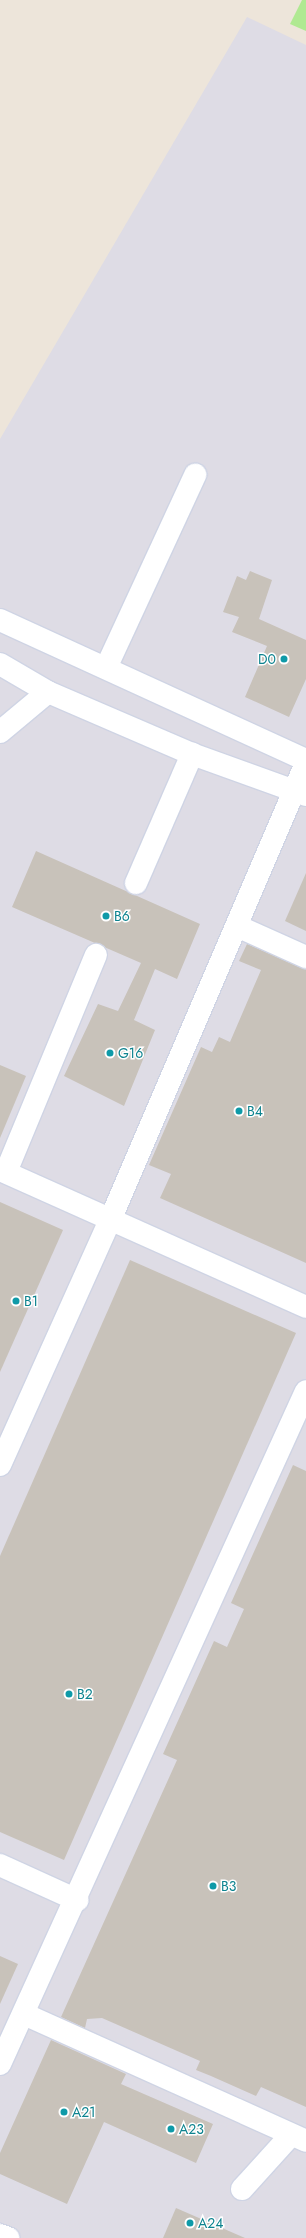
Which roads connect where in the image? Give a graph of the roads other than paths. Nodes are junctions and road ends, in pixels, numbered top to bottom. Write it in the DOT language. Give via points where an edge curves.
graph roads {
  1 [pos="195,474"];
  2 [pos="0,620"];
  3 [pos="0,664"];
  4 [pos="106,668"];
  5 [pos="48,692"];
  6 [pos="0,732"];
  7 [pos="192,754"];
  8 [pos="306,760"];
  9 [pos="306,764"];
  10 [pos="301,793"];
  11 [pos="136,883"];
  12 [pos="237,926"];
  13 [pos="96,956"];
  14 [pos="306,958"];
  15 [pos="3,1171"];
  16 [pos="111,1218"];
  17 [pos="306,1307"];
  18 [pos="306,1391"];
  19 [pos="0,1465"];
  20 [pos="0,1865"];
  21 [pos="77,1900"];
  22 [pos="24,2014"];
  23 [pos="5,2043"];
  24 [pos="0,2064"];
  25 [pos="298,2138"];
  26 [pos="242,2189"];
  27 [pos="0,2235"];
  28 [pos="8,2238"];
  1 -- 4 [label="lane"];
  2 -- 4 [label="lane"];
  3 -- 5 [label="lane"];
  4 -- 8 [label="lane"];
  5 -- 6 [label="lane"];
  5 -- 7 [label="lane"];
  7 -- 10 [label="lane"];
  7 -- 11 [label="lane"];
  9 -- 10 [label="lane"];
  10 -- 12 [label="lane"];
  12 -- 14 [label="lane"];
  12 -- 16 [label="lane"];
  13 -- 15 [label="lane"];
  15 -- 16 [label="lane"];
  16 -- 17 [label="lane"];
  16 -- 19 [label="lane"];
  18 -- 21 [label="lane"];
  20 -- 21 [label="lane"];
  21 -- 22 [label="lane"];
  22 -- 23 [label="lane"];
  22 -- 25 [label="lane"];
  23 -- 24 [label="lane"];
  25 -- 26 [label="lane"];
  27 -- 28 [label="lane"];
}
